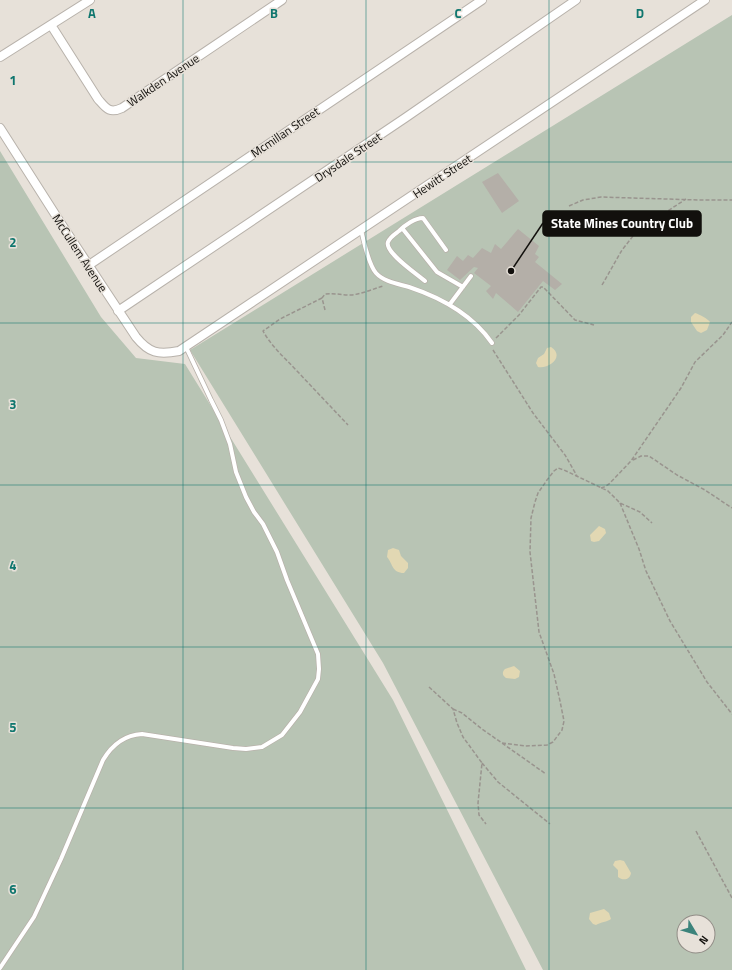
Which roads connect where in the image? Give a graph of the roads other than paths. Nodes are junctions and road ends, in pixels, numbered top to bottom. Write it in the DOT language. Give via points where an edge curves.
graph roads {
  1 [pos="90,0"];
  2 [pos="282,0"];
  3 [pos="482,0"];
  4 [pos="576,0"];
  5 [pos="705,0"];
  6 [pos="51,25"];
  7 [pos="0,57"];
  8 [pos="0,128"];
  9 [pos="402,228"];
  10 [pos="361,230"];
  11 [pos="446,250"];
  12 [pos="89,265"];
  13 [pos="471,276"];
  14 [pos="425,280"];
  15 [pos="463,287"];
  16 [pos="450,304"];
  17 [pos="118,311"];
  18 [pos="492,343"];
  19 [pos="182,349"];
  20 [pos="0,968"];
  1 -- 6 [label="street"];
  2 -- 6 [label="street, Walkden Avenue" via="116,111 107,109 98,99"];
  3 -- 12 [label="street, Mcmillan Street"];
  4 -- 17 [label="street, Drysdale Street"];
  5 -- 10 [label="street, Hewitt Street"];
  6 -- 7 [label="street"];
  8 -- 12 [label="street, McCullem Avenue"];
  9 -- 11 [label="lane" via="418,218 423,218"];
  9 -- 14 [label="lane" via="390,238 387,243 388,249"];
  9 -- 15 [label="lane" via="437,272"];
  10 -- 16 [label="lane" via="371,266 376,273 384,279"];
  10 -- 19 [label="street, Hewitt Street"];
  12 -- 17 [label="street, McCullem Avenue"];
  13 -- 15 [label="lane"];
  15 -- 16 [label="lane"];
  16 -- 18 [label="lane" via="483,330"];
  17 -- 19 [label="street, McCullem Avenue" via="142,345 149,350 167,354"];
  19 -- 20 [label="lane" via="226,429 236,472 246,497 277,552 318,654 318,679 292,725 282,735 262,747 233,748 142,734 125,738 108,751 34,916"];
}
